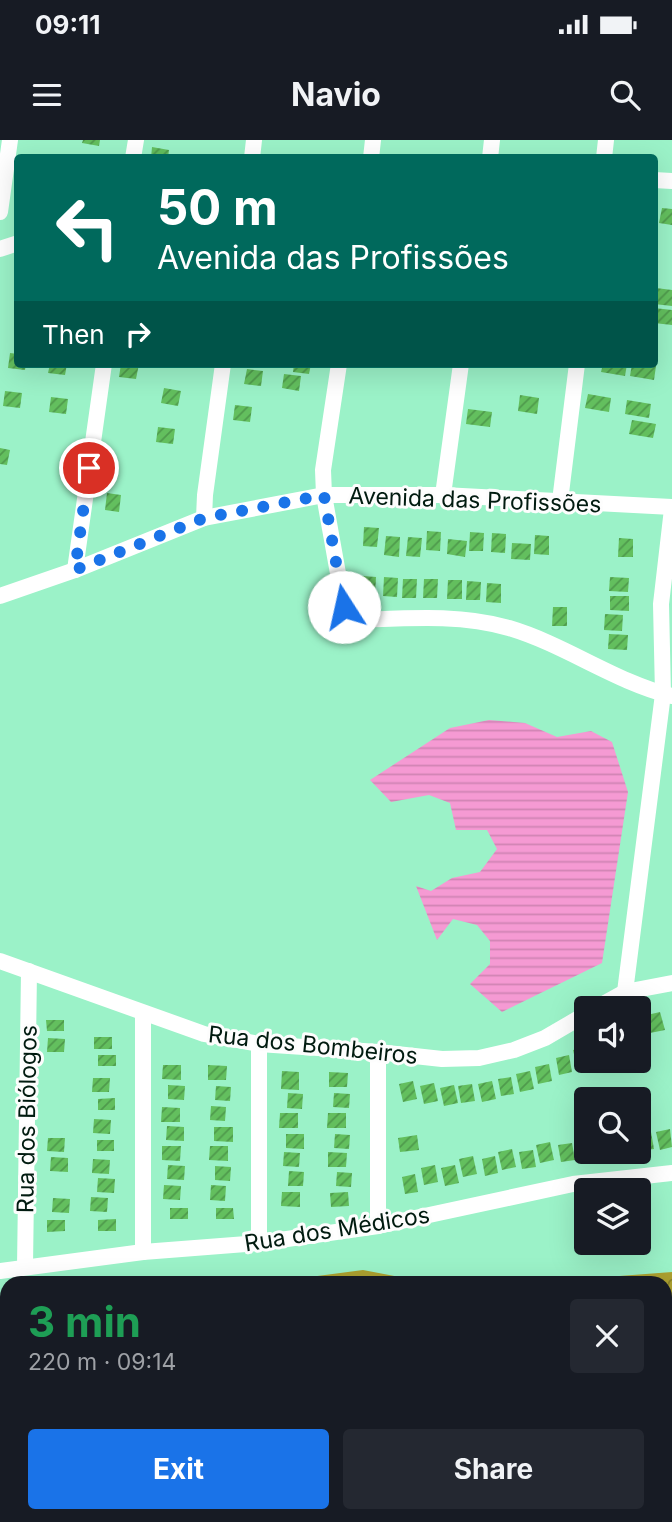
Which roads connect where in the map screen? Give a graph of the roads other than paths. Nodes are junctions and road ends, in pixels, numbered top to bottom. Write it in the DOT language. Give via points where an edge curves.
graph roads {
  1 [pos="10,140"];
  2 [pos="0,212"];
  3 [pos="103,368"];
  4 [pos="222,368"];
  5 [pos="338,368"];
  6 [pos="460,368"];
  7 [pos="577,368"];
  8 [pos="324,495"];
  9 [pos="443,495"];
  10 [pos="560,501"];
  11 [pos="672,508"];
  12 [pos="204,518"];
  13 [pos="75,570"];
  14 [pos="0,596"];
  15 [pos="668,695"];
  16 [pos="0,961"];
  17 [pos="29,971"];
  18 [pos="672,983"];
  19 [pos="625,992"];
  20 [pos="618,996"];
  21 [pos="143,1014"];
  22 [pos="574,1020"];
  23 [pos="260,1044"];
  24 [pos="378,1052"];
  25 [pos="672,1173"];
  26 [pos="378,1226"];
  27 [pos="259,1243"];
  28 [pos="143,1252"];
  29 [pos="25,1266"];
  30 [pos="0,1271"];
  1 -- 2 [label="street"];
  3 -- 13 [label="street"];
  4 -- 12 [label="street"];
  5 -- 8 [label="street" via="323,470"];
  6 -- 9 [label="street"];
  7 -- 10 [label="street"];
  8 -- 9 [label="street, Avenida das Profissões"];
  8 -- 12 [label="street, Avenida das Profissões"];
  8 -- 15 [label="street" via="344,607 350,617 447,618 510,628 633,684"];
  9 -- 10 [label="street, Avenida das Profissões"];
  10 -- 11 [label="street, Avenida das Profissões"];
  11 -- 15 [label="street" via="661,604"];
  12 -- 13 [label="street, Avenida das Profissões"];
  13 -- 14 [label="street, Avenida das Profissões"];
  15 -- 19 [label="street"];
  16 -- 17 [label="street, Rua dos Bombeiros"];
  17 -- 21 [label="street, Rua dos Bombeiros"];
  17 -- 29 [label="street, Rua dos Biólogos"];
  18 -- 19 [label="street"];
  19 -- 20 [label="street"];
  21 -- 23 [label="street, Rua dos Bombeiros" via="204,1034"];
  21 -- 28 [label="street"];
  22 -- 24 [label="street, Rua dos Bombeiros" via="514,1050 479,1058"];
  23 -- 24 [label="street, Rua dos Bombeiros"];
  23 -- 27 [label="street"];
  24 -- 26 [label="street"];
  25 -- 26 [label="street, Rua dos Médicos" via="573,1184"];
  26 -- 27 [label="street, Rua dos Médicos"];
  27 -- 28 [label="street, Rua dos Médicos"];
  28 -- 29 [label="street, Rua dos Médicos"];
  29 -- 30 [label="street, Rua dos Médicos"];
}
